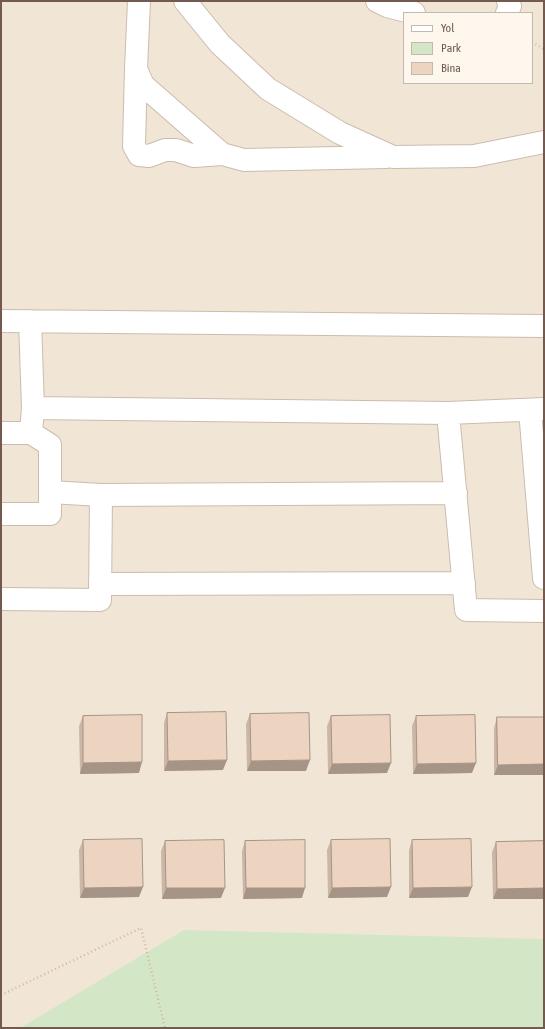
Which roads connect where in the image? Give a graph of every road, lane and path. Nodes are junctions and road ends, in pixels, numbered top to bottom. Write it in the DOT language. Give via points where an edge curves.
graph roads {
  1 [pos="139,1"];
  2 [pos="186,1"];
  3 [pos="377,1"];
  4 [pos="508,1"];
  5 [pos="410,12"];
  6 [pos="507,12"];
  7 [pos="533,43"];
  8 [pos="544,49"];
  9 [pos="136,69"];
  10 [pos="544,142"];
  11 [pos="222,154"];
  12 [pos="393,157"];
  13 [pos="1,321"];
  14 [pos="30,321"];
  15 [pos="544,326"];
  16 [pos="33,408"];
  17 [pos="537,410"];
  18 [pos="448,413"];
  19 [pos="1,433"];
  20 [pos="31,434"];
  21 [pos="50,492"];
  22 [pos="456,493"];
  23 [pos="101,495"];
  24 [pos="1,514"];
  25 [pos="544,578"];
  26 [pos="464,583"];
  27 [pos="100,584"];
  28 [pos="1,599"];
  29 [pos="544,611"];
  30 [pos="1,994"];
  31 [pos="165,1028"];
  1 -- 9 [label="street"];
  2 -- 12 [label="street" via="220,44 268,89 340,133"];
  3 -- 5 [label="street"];
  4 -- 6 [label="street" via="510,6"];
  7 -- 8 [label="path"];
  9 -- 11 [label="street" via="143,85"];
  9 -- 11 [label="street" via="134,146 139,155 149,156 166,150 176,150 194,156"];
  10 -- 12 [label="street" via="474,156"];
  11 -- 12 [label="street" via="244,160"];
  13 -- 14 [label="street"];
  14 -- 15 [label="street"];
  14 -- 16 [label="street"];
  16 -- 18 [label="street"];
  16 -- 20 [label="street"];
  17 -- 18 [label="street"];
  17 -- 25 [label="street"];
  18 -- 22 [label="street"];
  19 -- 20 [label="street"];
  20 -- 21 [label="street" via="50,445"];
  21 -- 23 [label="street"];
  21 -- 24 [label="street" via="50,514"];
  22 -- 23 [label="street"];
  22 -- 26 [label="street"];
  23 -- 27 [label="street"];
  26 -- 27 [label="street"];
  26 -- 29 [label="street" via="466,610"];
  27 -- 28 [label="street" via="100,600"];
  30 -- 31 [label="path" via="141,928"];
}
